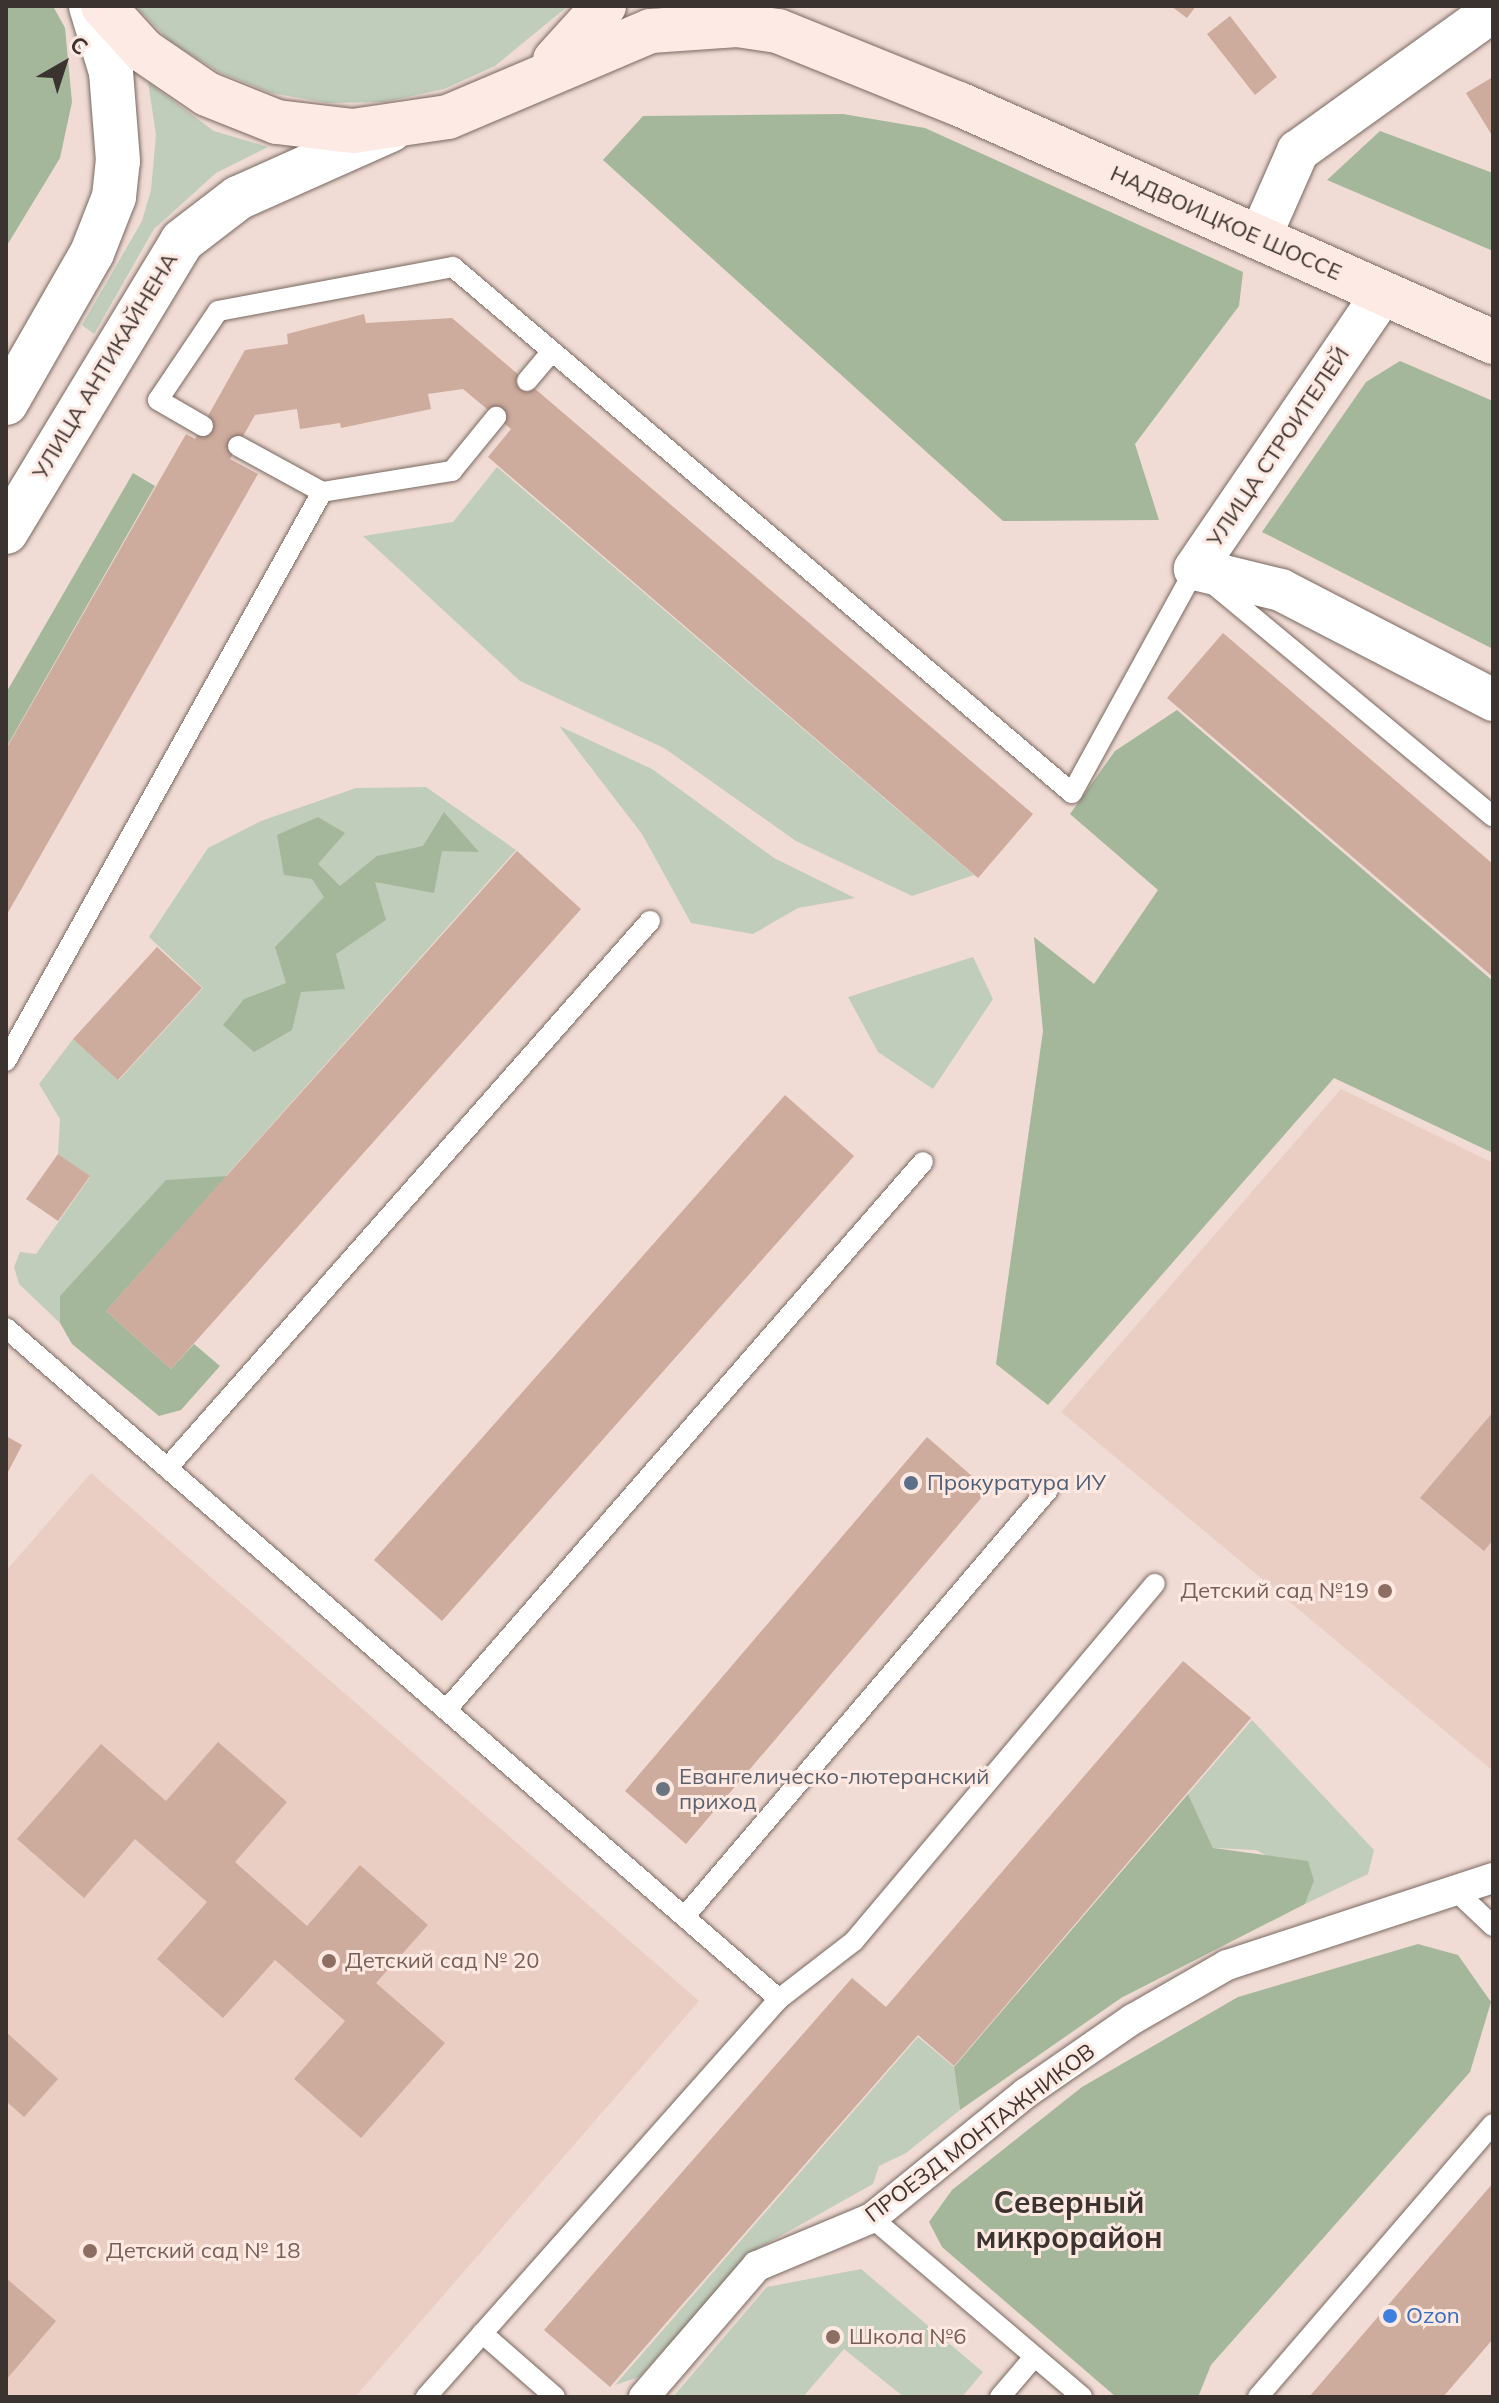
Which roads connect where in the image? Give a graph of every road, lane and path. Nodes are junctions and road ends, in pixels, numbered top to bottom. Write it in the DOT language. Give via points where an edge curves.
graph roads {
  1 [pos="91,6"];
  2 [pos="103,6"];
  3 [pos="604,6"];
  4 [pos="790,6"];
  5 [pos="1493,11"];
  6 [pos="503,94"];
  7 [pos="959,104"];
  8 [pos="390,130"];
  9 [pos="1260,237"];
  10 [pos="1383,293"];
  11 [pos="1493,342"];
  12 [pos="551,352"];
  13 [pos="527,381"];
  14 [pos="6,403"];
  15 [pos="496,417"];
  16 [pos="203,426"];
  17 [pos="238,446"];
  18 [pos="322,492"];
  19 [pos="6,532"];
  20 [pos="1195,569"];
  21 [pos="1493,700"];
  22 [pos="1493,816"];
  23 [pos="650,921"];
  24 [pos="6,1061"];
  25 [pos="923,1162"];
  26 [pos="6,1328"];
  27 [pos="169,1466"];
  28 [pos="1048,1490"];
  29 [pos="1155,1584"];
  30 [pos="447,1709"];
  31 [pos="1493,1878"];
  32 [pos="1456,1891"];
  33 [pos="685,1916"];
  34 [pos="1493,1926"];
  35 [pos="779,1999"];
  36 [pos="1493,2124"];
  37 [pos="872,2218"];
  38 [pos="482,2333"];
  39 [pos="1034,2357"];
  40 [pos="426,2397"];
  41 [pos="555,2397"];
  42 [pos="644,2397"];
  43 [pos="1000,2397"];
  44 [pos="1082,2397"];
  45 [pos="1258,2397"];
  1 -- 14 [label="street" via="111,72 118,161 114,197 92,253"];
  2 -- 8 [label="main road" via="174,75 241,110 315,129"];
  3 -- 6 [label="main road" via="554,60"];
  4 -- 7 [label="main road"];
  5 -- 9 [label="street" via="1298,151"];
  6 -- 7 [label="main road" via="651,31 737,25 778,31"];
  6 -- 8 [label="main road" via="448,117"];
  7 -- 9 [label="main road, НАДВОИЦКОЕ ШОССЕ"];
  8 -- 19 [label="street, УЛИЦА АНТИКАЙНЕНА" via="238,198 182,241"];
  9 -- 10 [label="main road, НАДВОИЦКОЕ ШОССЕ"];
  10 -- 11 [label="main road, НАДВОИЦКОЕ ШОССЕ"];
  10 -- 20 [label="street, УЛИЦА СТРОИТЕЛЕЙ"];
  12 -- 13 [label="lane"];
  12 -- 16 [label="lane" via="453,267 218,311 158,400"];
  12 -- 20 [label="lane" via="1072,793"];
  15 -- 18 [label="lane" via="452,471"];
  17 -- 18 [label="lane"];
  18 -- 24 [label="lane"];
  20 -- 21 [label="street, УЛИЦА СТРОИТЕЛЕЙ" via="1281,590"];
  20 -- 22 [label="lane"];
  23 -- 27 [label="lane"];
  25 -- 30 [label="lane"];
  26 -- 27 [label="lane"];
  27 -- 30 [label="lane"];
  28 -- 33 [label="lane"];
  29 -- 35 [label="lane" via="854,1941"];
  30 -- 33 [label="lane"];
  31 -- 32 [label="street, ПРОЕЗД МОНТАЖНИКОВ"];
  32 -- 34 [label="lane"];
  32 -- 37 [label="street, ПРОЕЗД МОНТАЖНИКОВ" via="1227,1965 1026,2093"];
  33 -- 35 [label="lane"];
  35 -- 38 [label="lane"];
  36 -- 45 [label="lane"];
  37 -- 39 [label="lane"];
  37 -- 42 [label="street, ПРОЕЗД МОНТАЖНИКОВ" via="757,2266"];
  38 -- 40 [label="lane"];
  38 -- 41 [label="lane"];
  39 -- 43 [label="lane"];
  39 -- 44 [label="lane"];
}
